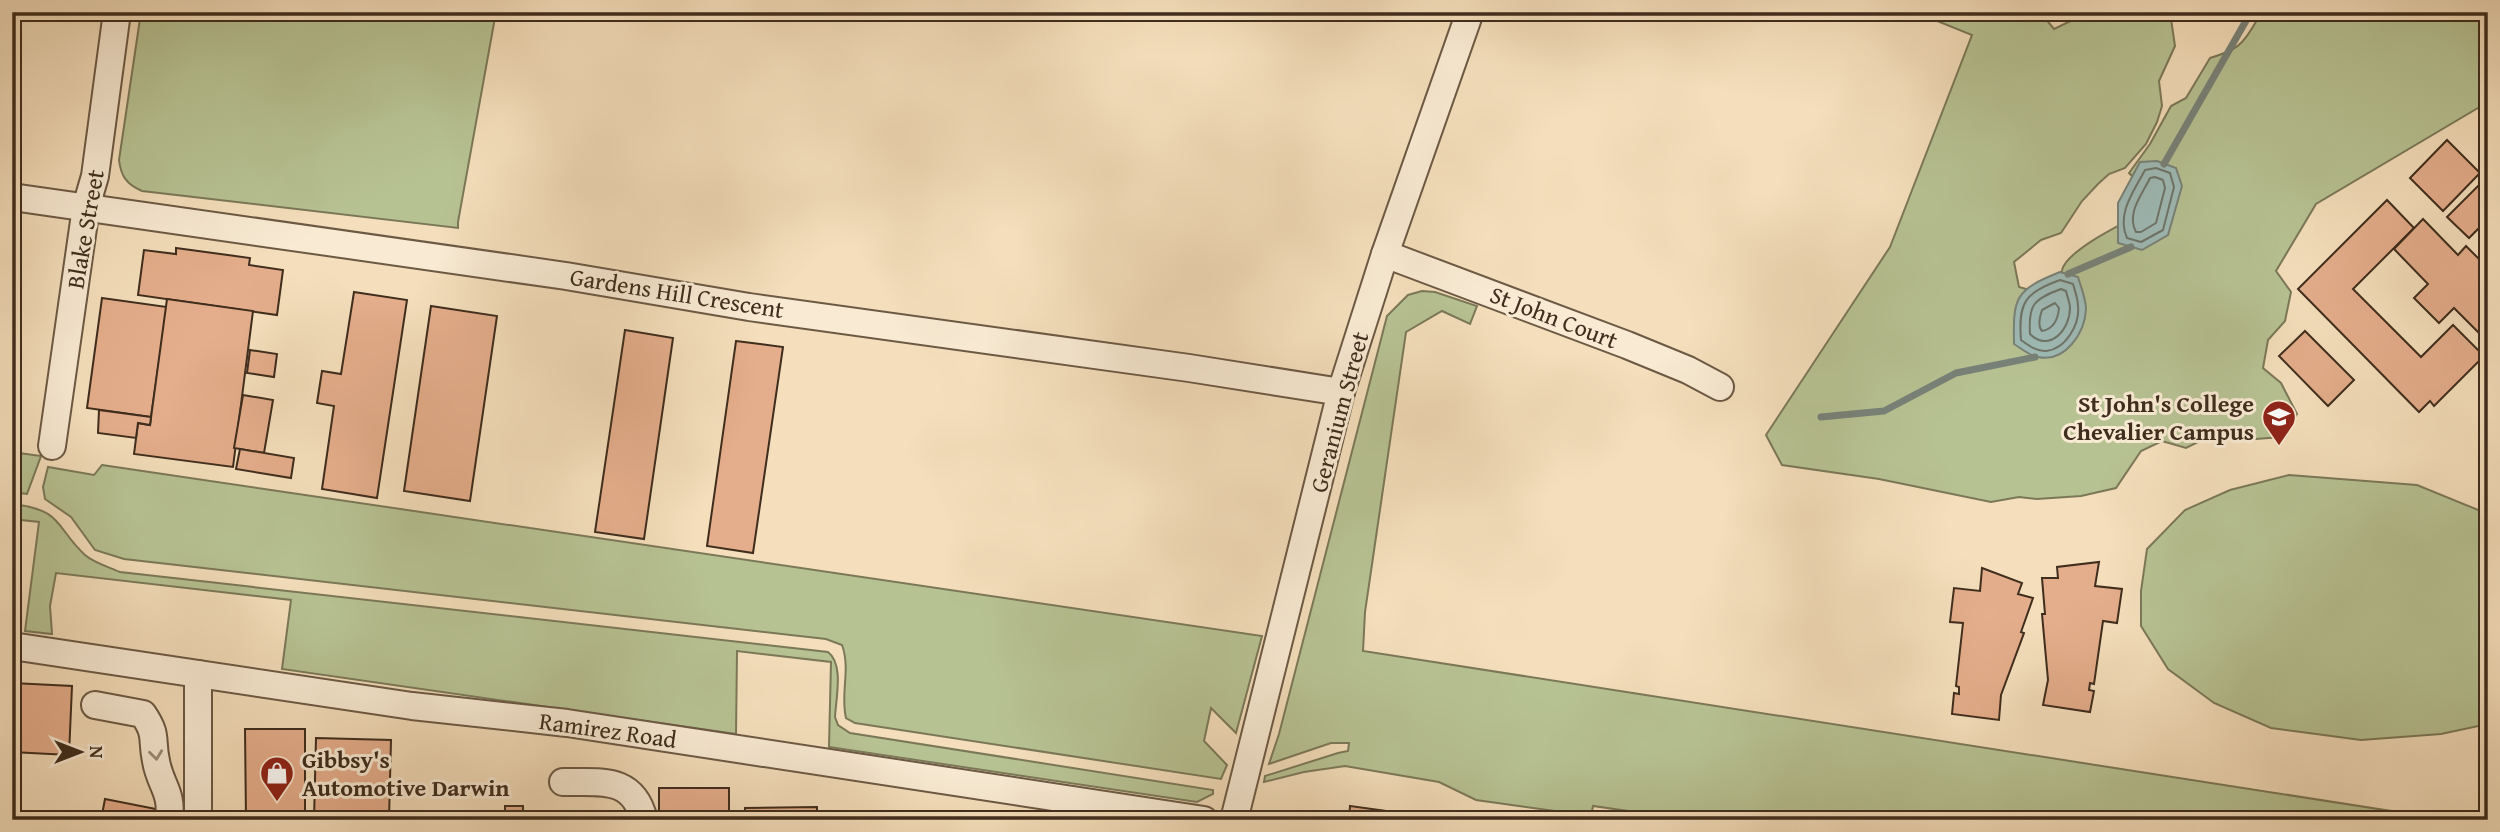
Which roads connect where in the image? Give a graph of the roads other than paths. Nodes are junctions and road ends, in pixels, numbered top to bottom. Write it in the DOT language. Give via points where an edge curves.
graph roads {
  1 [pos="117,12"];
  2 [pos="1470,12"];
  3 [pos="12,197"];
  4 [pos="86,207"];
  5 [pos="1385,254"];
  6 [pos="1720,387"];
  7 [pos="1341,392"];
  8 [pos="52,446"];
  9 [pos="12,646"];
  10 [pos="198,674"];
  11 [pos="95,705"];
  12 [pos="563,788"];
  13 [pos="169,820"];
  14 [pos="198,820"];
  15 [pos="644,820"];
  16 [pos="1204,820"];
  17 [pos="1234,820"];
  1 -- 4 [label="street, Blake Street" via="95,176"];
  2 -- 5 [label="street, Geranium Street"];
  3 -- 4 [label="street, Gardens Hill Crescent"];
  4 -- 7 [label="street, Gardens Hill Crescent"];
  4 -- 8 [label="street, Blake Street"];
  5 -- 6 [label="street, St John Court" via="1688,369"];
  5 -- 7 [label="street, Geranium Street"];
  7 -- 17 [label="street, Geranium Street"];
  9 -- 10 [label="street, Ramirez Road"];
  10 -- 14 [label="street"];
  10 -- 16 [label="street, Ramirez Road" via="412,706 567,723"];
  11 -- 13 [label="street, one-way" via="143,714 154,730 156,761 171,804"];
  12 -- 15 [label="street" via="619,784 638,803"];
}
